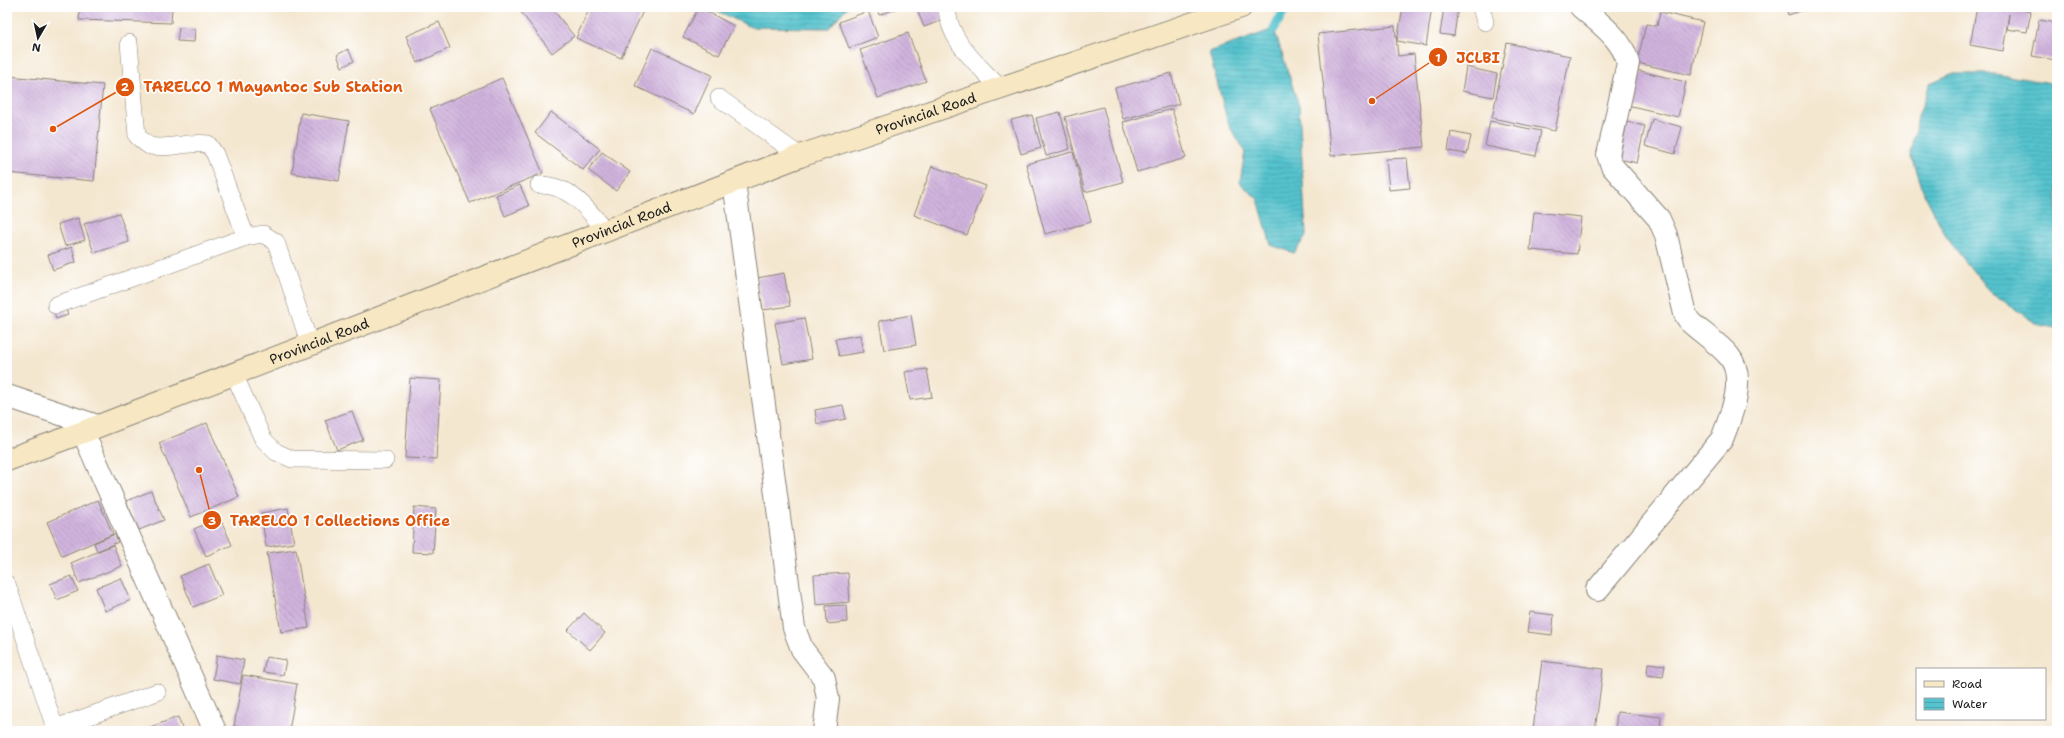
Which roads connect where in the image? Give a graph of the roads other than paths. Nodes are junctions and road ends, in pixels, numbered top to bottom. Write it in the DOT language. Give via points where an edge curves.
graph roads {
  1 [pos="947,7"];
  2 [pos="1242,7"];
  3 [pos="1581,7"];
  4 [pos="129,44"];
  5 [pos="1001,89"];
  6 [pos="719,98"];
  7 [pos="800,156"];
  8 [pos="734,182"];
  9 [pos="539,185"];
  10 [pos="605,230"];
  11 [pos="246,237"];
  12 [pos="56,305"];
  13 [pos="310,345"];
  14 [pos="234,374"];
  15 [pos="7,396"];
  16 [pos="90,429"];
  17 [pos="7,460"];
  18 [pos="384,460"];
  19 [pos="7,584"];
  20 [pos="1597,590"];
  21 [pos="157,692"];
  22 [pos="51,730"];
  23 [pos="215,731"];
  24 [pos="824,731"];
  1 -- 5 [label="lane" via="952,32 961,46"];
  2 -- 5 [label="main road, Provincial Road"];
  3 -- 20 [label="street" via="1626,52 1628,63 1608,155 1612,166 1659,219 1666,235 1685,314 1690,322 1730,357 1737,371 1736,391 1722,439"];
  4 -- 11 [label="lane" via="137,136 148,145 160,147 194,142 208,144 216,154"];
  5 -- 7 [label="main road, Provincial Road"];
  6 -- 7 [label="lane"];
  7 -- 8 [label="main road, Provincial Road"];
  8 -- 10 [label="main road, Provincial Road"];
  8 -- 24 [label="street" via="794,628 802,649 824,678 828,700"];
  9 -- 10 [label="lane" via="558,187 578,199"];
  10 -- 13 [label="main road, Provincial Road"];
  11 -- 12 [label="lane"];
  11 -- 13 [label="lane" via="263,234 276,242"];
  13 -- 14 [label="main road, Provincial Road"];
  14 -- 16 [label="main road, Provincial Road"];
  14 -- 18 [label="lane" via="263,439 276,452 292,459"];
  15 -- 16 [label="street"];
  16 -- 17 [label="main road, Provincial Road"];
  16 -- 23 [label="street"];
  19 -- 22 [label="lane"];
  21 -- 22 [label="lane"];
}
